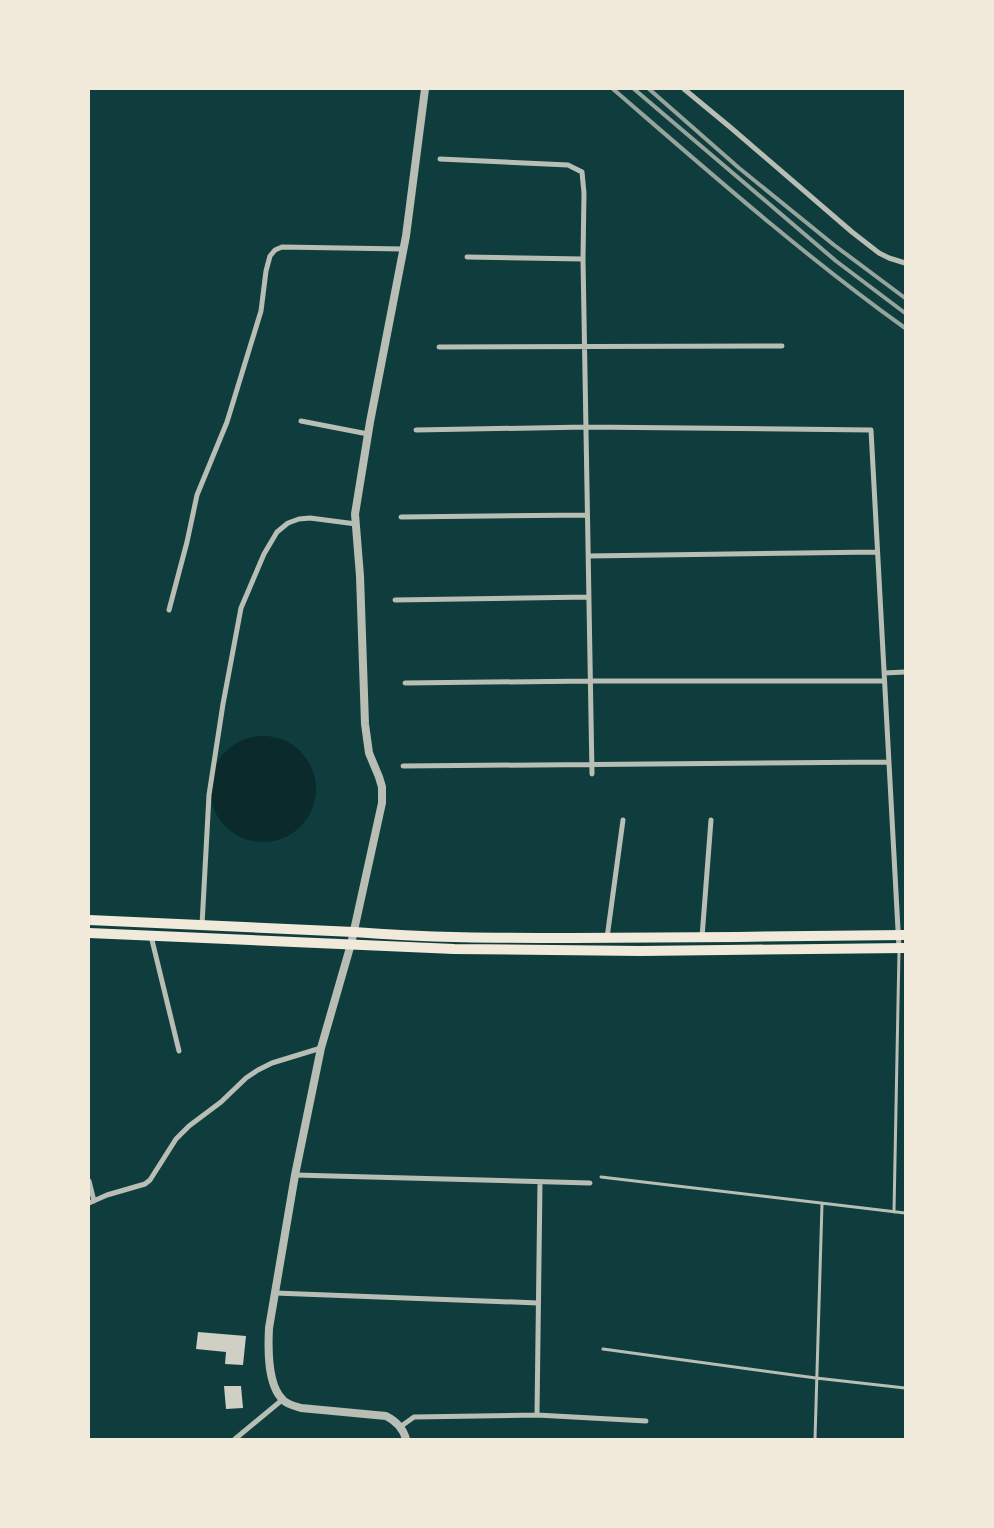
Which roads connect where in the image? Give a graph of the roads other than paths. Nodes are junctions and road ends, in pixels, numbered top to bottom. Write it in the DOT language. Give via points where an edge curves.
graph roads {
  1 [pos="425,89"];
  2 [pos="684,89"];
  3 [pos="440,159"];
  4 [pos="403,249"];
  5 [pos="467,257"];
  6 [pos="583,259"];
  7 [pos="905,262"];
  8 [pos="584,346"];
  9 [pos="782,346"];
  10 [pos="439,347"];
  11 [pos="301,422"];
  12 [pos="586,427"];
  13 [pos="416,430"];
  14 [pos="368,434"];
  15 [pos="587,515"];
  16 [pos="401,517"];
  17 [pos="356,524"];
  18 [pos="877,552"];
  19 [pos="588,556"];
  20 [pos="589,597"];
  21 [pos="395,600"];
  22 [pos="169,610"];
  23 [pos="905,672"];
  24 [pos="884,673"];
  25 [pos="590,681"];
  26 [pos="884,681"];
  27 [pos="405,683"];
  28 [pos="889,762"];
  29 [pos="592,764"];
  30 [pos="403,766"];
  31 [pos="592,774"];
  32 [pos="623,820"];
  33 [pos="711,820"];
  34 [pos="89,920"];
  35 [pos="202,924"];
  36 [pos="354,932"];
  37 [pos="89,933"];
  38 [pos="902,935"];
  39 [pos="151,936"];
  40 [pos="607,938"];
  41 [pos="702,938"];
  42 [pos="351,944"];
  43 [pos="902,948"];
  44 [pos="321,1048"];
  45 [pos="179,1051"];
  46 [pos="295,1175"];
  47 [pos="601,1177"];
  48 [pos="89,1181"];
  49 [pos="540,1182"];
  50 [pos="590,1183"];
  51 [pos="91,1202"];
  52 [pos="822,1204"];
  53 [pos="894,1212"];
  54 [pos="905,1213"];
  55 [pos="275,1293"];
  56 [pos="538,1303"];
  57 [pos="603,1349"];
  58 [pos="816,1378"];
  59 [pos="905,1388"];
  60 [pos="282,1400"];
  61 [pos="537,1415"];
  62 [pos="646,1421"];
  63 [pos="400,1427"];
  64 [pos="235,1439"];
  65 [pos="406,1439"];
  66 [pos="815,1439"];
  1 -- 4 [label="street"];
  2 -- 7 [label="street" via="852,232 884,256"];
  3 -- 6 [label="street" via="568,165 582,172"];
  4 -- 14 [label="street"];
  4 -- 22 [label="street" via="282,247 270,256 261,311 227,422 197,494"];
  5 -- 6 [label="street"];
  6 -- 8 [label="street"];
  8 -- 9 [label="street"];
  8 -- 10 [label="street"];
  8 -- 12 [label="street"];
  11 -- 14 [label="street"];
  12 -- 13 [label="street"];
  12 -- 15 [label="street"];
  12 -- 18 [label="street" via="871,430"];
  14 -- 17 [label="street"];
  15 -- 16 [label="street"];
  15 -- 19 [label="street"];
  17 -- 35 [label="street" via="310,518 288,523 277,532 264,554 241,608 209,795"];
  17 -- 36 [label="street" via="365,724 369,753 382,787 382,803"];
  18 -- 19 [label="street"];
  18 -- 24 [label="street"];
  19 -- 20 [label="street"];
  20 -- 21 [label="street"];
  20 -- 25 [label="street"];
  23 -- 24 [label="street"];
  24 -- 26 [label="street"];
  25 -- 26 [label="street"];
  25 -- 27 [label="street"];
  25 -- 29 [label="street"];
  26 -- 28 [label="street"];
  28 -- 29 [label="street"];
  28 -- 38 [label="street"];
  29 -- 30 [label="street"];
  29 -- 31 [label="street"];
  32 -- 40 [label="street"];
  33 -- 41 [label="street"];
  34 -- 35 [label="main road"];
  35 -- 36 [label="main road"];
  36 -- 40 [label="main road" via="500,938"];
  36 -- 42 [label="street"];
  37 -- 39 [label="main road"];
  38 -- 41 [label="main road"];
  38 -- 43 [label="street"];
  39 -- 42 [label="main road"];
  39 -- 45 [label="street"];
  40 -- 41 [label="main road"];
  42 -- 43 [label="main road" via="632,951"];
  42 -- 44 [label="street"];
  43 -- 53 [label="lane"];
  44 -- 46 [label="street"];
  44 -- 51 [label="street" via="272,1063 246,1078 176,1139 150,1180"];
  46 -- 49 [label="street"];
  46 -- 55 [label="street"];
  47 -- 52 [label="lane"];
  48 -- 51 [label="street"];
  49 -- 50 [label="street"];
  49 -- 56 [label="street"];
  52 -- 53 [label="lane"];
  52 -- 58 [label="lane"];
  53 -- 54 [label="lane"];
  55 -- 56 [label="street"];
  55 -- 60 [label="street" via="268,1328 268,1348 270,1372"];
  56 -- 61 [label="street"];
  57 -- 58 [label="lane"];
  58 -- 59 [label="lane"];
  58 -- 66 [label="lane"];
  60 -- 63 [label="street" via="301,1408 386,1416"];
  60 -- 64 [label="street"];
  61 -- 62 [label="street"];
  61 -- 63 [label="street" via="414,1418"];
  63 -- 65 [label="street"];
}
